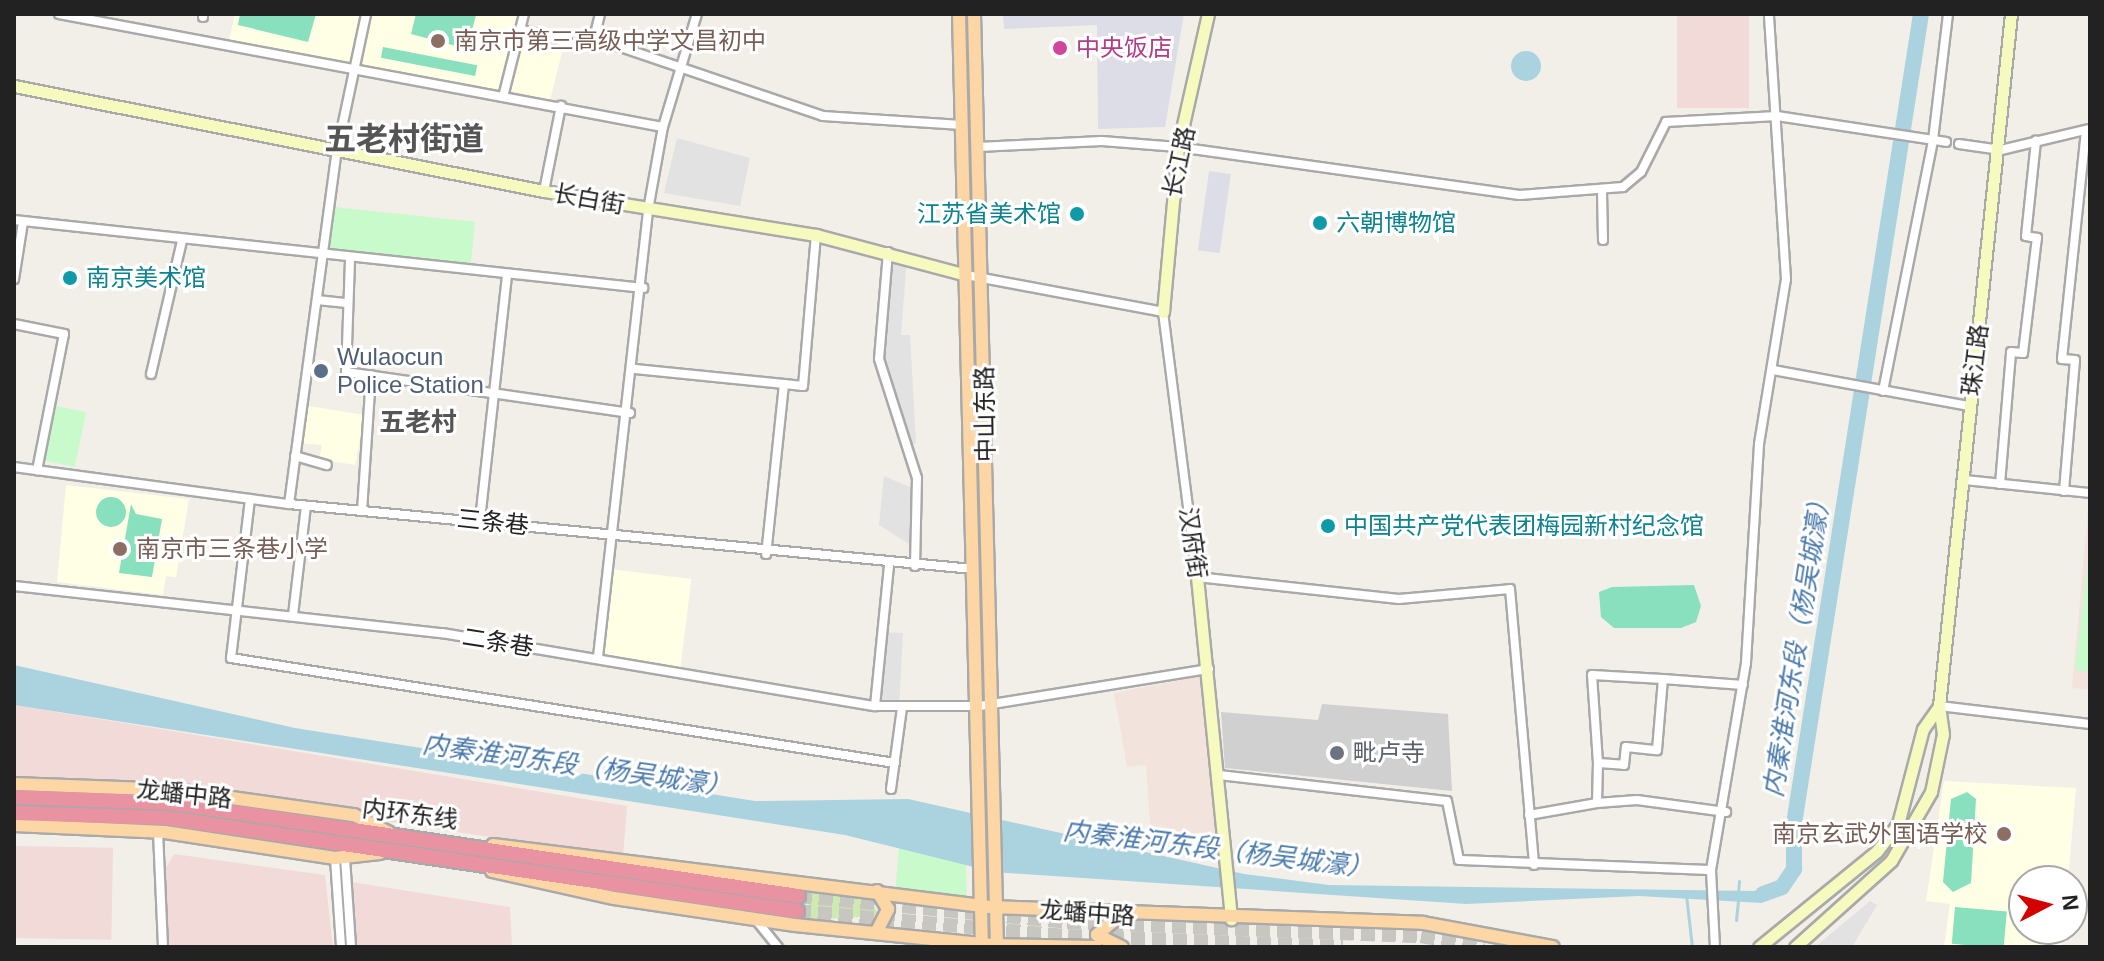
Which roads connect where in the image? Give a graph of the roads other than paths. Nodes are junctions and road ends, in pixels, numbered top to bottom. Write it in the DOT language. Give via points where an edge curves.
graph roads {
  1 [pos="59,14"];
  2 [pos="366,14"];
  3 [pos="524,14"];
  4 [pos="600,14"];
  5 [pos="697,14"];
  6 [pos="959,14"];
  7 [pos="974,14"];
  8 [pos="1208,14"];
  9 [pos="1769,14"];
  10 [pos="1948,14"];
  11 [pos="2011,14"];
  12 [pos="520,29"];
  13 [pos="573,44"];
  14 [pos="354,67"];
  15 [pos="682,67"];
  16 [pos="14,86"];
  17 [pos="503,97"];
  18 [pos="561,106"];
  19 [pos="1777,116"];
  20 [pos="962,125"];
  21 [pos="663,127"];
  22 [pos="2088,130"];
  23 [pos="1933,140"];
  24 [pos="2036,141"];
  25 [pos="1946,142"];
  26 [pos="1959,144"];
  27 [pos="978,147"];
  28 [pos="1178,147"];
  29 [pos="2001,150"];
  30 [pos="337,151"];
  31 [pos="544,191"];
  32 [pos="1602,192"];
  33 [pos="648,210"];
  34 [pos="18,221"];
  35 [pos="816,235"];
  36 [pos="1603,240"];
  37 [pos="182,241"];
  38 [pos="888,252"];
  39 [pos="322,257"];
  40 [pos="350,260"];
  41 [pos="507,275"];
  42 [pos="966,275"];
  43 [pos="981,277"];
  44 [pos="14,279"];
  45 [pos="643,288"];
  46 [pos="317,300"];
  47 [pos="347,303"];
  48 [pos="1163,312"];
  49 [pos="14,324"];
  50 [pos="635,369"];
  51 [pos="1773,370"];
  52 [pos="151,374"];
  53 [pos="371,375"];
  54 [pos="784,384"];
  55 [pos="1878,390"];
  56 [pos="495,395"];
  57 [pos="1970,406"];
  58 [pos="630,413"];
  59 [pos="295,456"];
  60 [pos="327,465"];
  61 [pos="14,467"];
  62 [pos="37,470"];
  63 [pos="1964,480"];
  64 [pos="2000,484"];
  65 [pos="2064,491"];
  66 [pos="2089,493"];
  67 [pos="250,499"];
  68 [pos="289,504"];
  69 [pos="306,506"];
  70 [pos="362,511"];
  71 [pos="480,520"];
  72 [pos="615,535"];
  73 [pos="766,554"];
  74 [pos="889,566"];
  75 [pos="915,566"];
  76 [pos="973,569"];
  77 [pos="1197,577"];
  78 [pos="14,586"];
  79 [pos="237,609"];
  80 [pos="293,615"];
  81 [pos="598,657"];
  82 [pos="1211,668"];
  83 [pos="1663,679"];
  84 [pos="1743,685"];
  85 [pos="875,706"];
  86 [pos="983,706"];
  87 [pos="1939,706"];
  88 [pos="902,708"];
  89 [pos="2090,724"];
  90 [pos="895,763"];
  91 [pos="1598,763"];
  92 [pos="1219,775"];
  93 [pos="14,784"];
  94 [pos="891,789"];
  95 [pos="14,797"];
  96 [pos="1597,803"];
  97 [pos="1726,812"];
  98 [pos="14,813"];
  99 [pos="1529,815"];
  100 [pos="14,825"];
  101 [pos="158,832"];
  102 [pos="393,835"];
  103 [pos="478,845"];
  104 [pos="390,851"];
  105 [pos="340,858"];
  106 [pos="458,862"];
  107 [pos="1534,865"];
  108 [pos="1711,870"];
  109 [pos="877,891"];
  110 [pos="981,906"];
  111 [pos="997,907"];
  112 [pos="1124,917"];
  113 [pos="756,919"];
  114 [pos="1231,919"];
  115 [pos="876,933"];
  116 [pos="982,946"];
  117 [pos="997,946"];
  118 [pos="163,947"];
  119 [pos="341,947"];
  120 [pos="351,947"];
  121 [pos="778,947"];
  122 [pos="1096,947"];
  123 [pos="1122,947"];
  124 [pos="1553,947"];
  125 [pos="1715,947"];
  126 [pos="1759,947"];
  127 [pos="1795,947"];
  1 -- 14 [label="street"];
  2 -- 14 [label="street"];
  3 -- 12 [label="street"];
  4 -- 15 [label="street" via="594,38"];
  5 -- 15 [label="street"];
  6 -- 20 [label="main road, 中山东路"];
  7 -- 27 [label="main road, 中山东路"];
  8 -- 28 [label="main road, 长江路"];
  9 -- 19 [label="street"];
  10 -- 23 [label="street"];
  11 -- 29 [label="main road, 珠江路"];
  12 -- 13 [label="street"];
  12 -- 17 [label="street"];
  14 -- 17 [label="street"];
  14 -- 30 [label="street"];
  15 -- 20 [label="street" via="823,116"];
  15 -- 21 [label="street"];
  16 -- 30 [label="main road, 长白街"];
  17 -- 18 [label="street"];
  18 -- 21 [label="street"];
  18 -- 31 [label="street"];
  19 -- 23 [label="street"];
  19 -- 32 [label="street" via="1666,122 1641,172"];
  19 -- 51 [label="street" via="1786,279"];
  20 -- 42 [label="main road, 中山东路"];
  21 -- 33 [label="street"];
  22 -- 24 [label="street"];
  22 -- 65 [label="street" via="2062,359 2075,360"];
  23 -- 25 [label="street"];
  23 -- 55 [label="street"];
  24 -- 29 [label="street"];
  24 -- 64 [label="street" via="2026,236 2037,238 2023,353 2011,352"];
  26 -- 29 [label="street"];
  27 -- 28 [label="street" via="1102,141"];
  27 -- 43 [label="main road, 中山东路"];
  28 -- 32 [label="street" via="1520,195"];
  28 -- 48 [label="main road, 长江路"];
  29 -- 57 [label="main road, 珠江路"];
  30 -- 31 [label="main road, 长白街"];
  30 -- 39 [label="street"];
  31 -- 33 [label="main road, 长白街"];
  32 -- 36 [label="street"];
  33 -- 35 [label="main road, 长白街"];
  33 -- 45 [label="street"];
  34 -- 37 [label="street"];
  34 -- 44 [label="street"];
  35 -- 38 [label="main road, 长白街"];
  35 -- 54 [label="street" via="803,386"];
  37 -- 39 [label="street"];
  37 -- 52 [label="street"];
  38 -- 42 [label="main road, 长白街"];
  38 -- 75 [label="street" via="879,359 917,478"];
  39 -- 40 [label="street"];
  39 -- 46 [label="street"];
  40 -- 41 [label="street"];
  40 -- 47 [label="street"];
  41 -- 45 [label="street"];
  41 -- 56 [label="street"];
  42 -- 43 [label="street, 长白街"];
  42 -- 76 [label="main road, 中山东路"];
  43 -- 48 [label="street, 长白街"];
  43 -- 86 [label="main road, 中山东路"];
  45 -- 50 [label="street"];
  46 -- 47 [label="street"];
  46 -- 59 [label="street"];
  47 -- 53 [label="street" via="346,372"];
  48 -- 77 [label="street, 汉府街"];
  49 -- 62 [label="street" via="64,334"];
  50 -- 54 [label="street"];
  50 -- 58 [label="street"];
  51 -- 55 [label="street"];
  51 -- 84 [label="street" via="1759,444"];
  53 -- 56 [label="street"];
  53 -- 70 [label="street"];
  54 -- 73 [label="street"];
  55 -- 57 [label="street"];
  56 -- 58 [label="street"];
  56 -- 71 [label="street"];
  57 -- 63 [label="main road, 珠江路"];
  58 -- 72 [label="street"];
  59 -- 60 [label="street"];
  59 -- 68 [label="street"];
  61 -- 62 [label="street, 三条巷"];
  62 -- 67 [label="street, 三条巷"];
  63 -- 64 [label="street"];
  63 -- 87 [label="main road, 珠江路"];
  64 -- 65 [label="street"];
  65 -- 66 [label="street"];
  67 -- 68 [label="street, 三条巷"];
  67 -- 79 [label="street"];
  68 -- 69 [label="street, 三条巷"];
  69 -- 70 [label="street, 三条巷"];
  69 -- 80 [label="street"];
  70 -- 71 [label="street, 三条巷"];
  71 -- 72 [label="street, 三条巷"];
  72 -- 73 [label="street, 三条巷"];
  72 -- 81 [label="street"];
  73 -- 74 [label="street, 三条巷"];
  74 -- 75 [label="street, 三条巷"];
  74 -- 85 [label="street"];
  75 -- 76 [label="street, 三条巷"];
  76 -- 86 [label="main road, 中山东路"];
  77 -- 82 [label="main road, 汉府街"];
  77 -- 99 [label="street" via="1399,599 1510,589"];
  78 -- 79 [label="street, 二条巷"];
  79 -- 80 [label="street, 二条巷"];
  79 -- 90 [label="street" via="231,658"];
  80 -- 81 [label="street, 二条巷"];
  81 -- 85 [label="street, 二条巷"];
  82 -- 86 [label="street, 二条巷"];
  82 -- 92 [label="main road, 汉府街"];
  83 -- 84 [label="street"];
  83 -- 91 [label="street" via="1657,750 1626,747 1624,765"];
  83 -- 91 [label="street" via="1592,675"];
  84 -- 97 [label="street"];
  85 -- 88 [label="street, 二条巷"];
  86 -- 88 [label="street, 二条巷"];
  86 -- 110 [label="main road, 中山东路"];
  86 -- 111 [label="main road, 中山东路" via="995,815"];
  87 -- 89 [label="street"];
  87 -- 126 [label="main road, 珠江路" via="1923,729 1898,824 1877,851"];
  87 -- 127 [label="main road, 珠江路" via="1943,734 1931,792 1912,833 1860,895"];
  88 -- 90 [label="street"];
  90 -- 94 [label="street"];
  91 -- 96 [label="street"];
  92 -- 107 [label="street" via="1426,795 1447,801 1459,860"];
  92 -- 114 [label="main road, 汉府街"];
  93 -- 102 [label="main road, 龙蟠中路" via="175,790 354,815"];
  95 -- 102 [label="highway, 内环东线" via="172,803"];
  96 -- 97 [label="street" via="1637,800"];
  96 -- 99 [label="street"];
  97 -- 108 [label="street"];
  98 -- 104 [label="highway, 内环东线" via="167,818"];
  99 -- 107 [label="street"];
  100 -- 101 [label="main road, 龙蟠中路"];
  101 -- 105 [label="main road, 龙蟠中路"];
  101 -- 118 [label="street"];
  102 -- 103 [label="highway, 内环东线"];
  103 -- 106 [label="highway, 内环东线" via="797,904"];
  103 -- 109 [label="main road, 龙蟠中路" via="623,857"];
  104 -- 105 [label="main road, 龙蟠中路"];
  104 -- 106 [label="highway, 内环东线"];
  105 -- 119 [label="street"];
  105 -- 120 [label="street"];
  106 -- 113 [label="main road, 龙蟠中路" via="614,898"];
  107 -- 108 [label="street"];
  108 -- 125 [label="street"];
  109 -- 110 [label="main road, 龙蟠中路"];
  109 -- 115 [label="main road" via="888,909"];
  110 -- 111 [label="main road, 龙蟠中路"];
  110 -- 116 [label="main road"];
  111 -- 112 [label="main road, 龙蟠中路"];
  111 -- 117 [label="main road"];
  112 -- 114 [label="main road, 龙蟠中路"];
  112 -- 123 [label="main road" via="1097,929"];
  113 -- 115 [label="main road, 龙蟠中路"];
  113 -- 121 [label="street"];
  114 -- 124 [label="main road, 龙蟠中路" via="1423,923"];
  115 -- 116 [label="main road, 龙蟠中路"];
  116 -- 117 [label="main road, 龙蟠中路"];
  117 -- 122 [label="main road, 龙蟠中路"];
}
